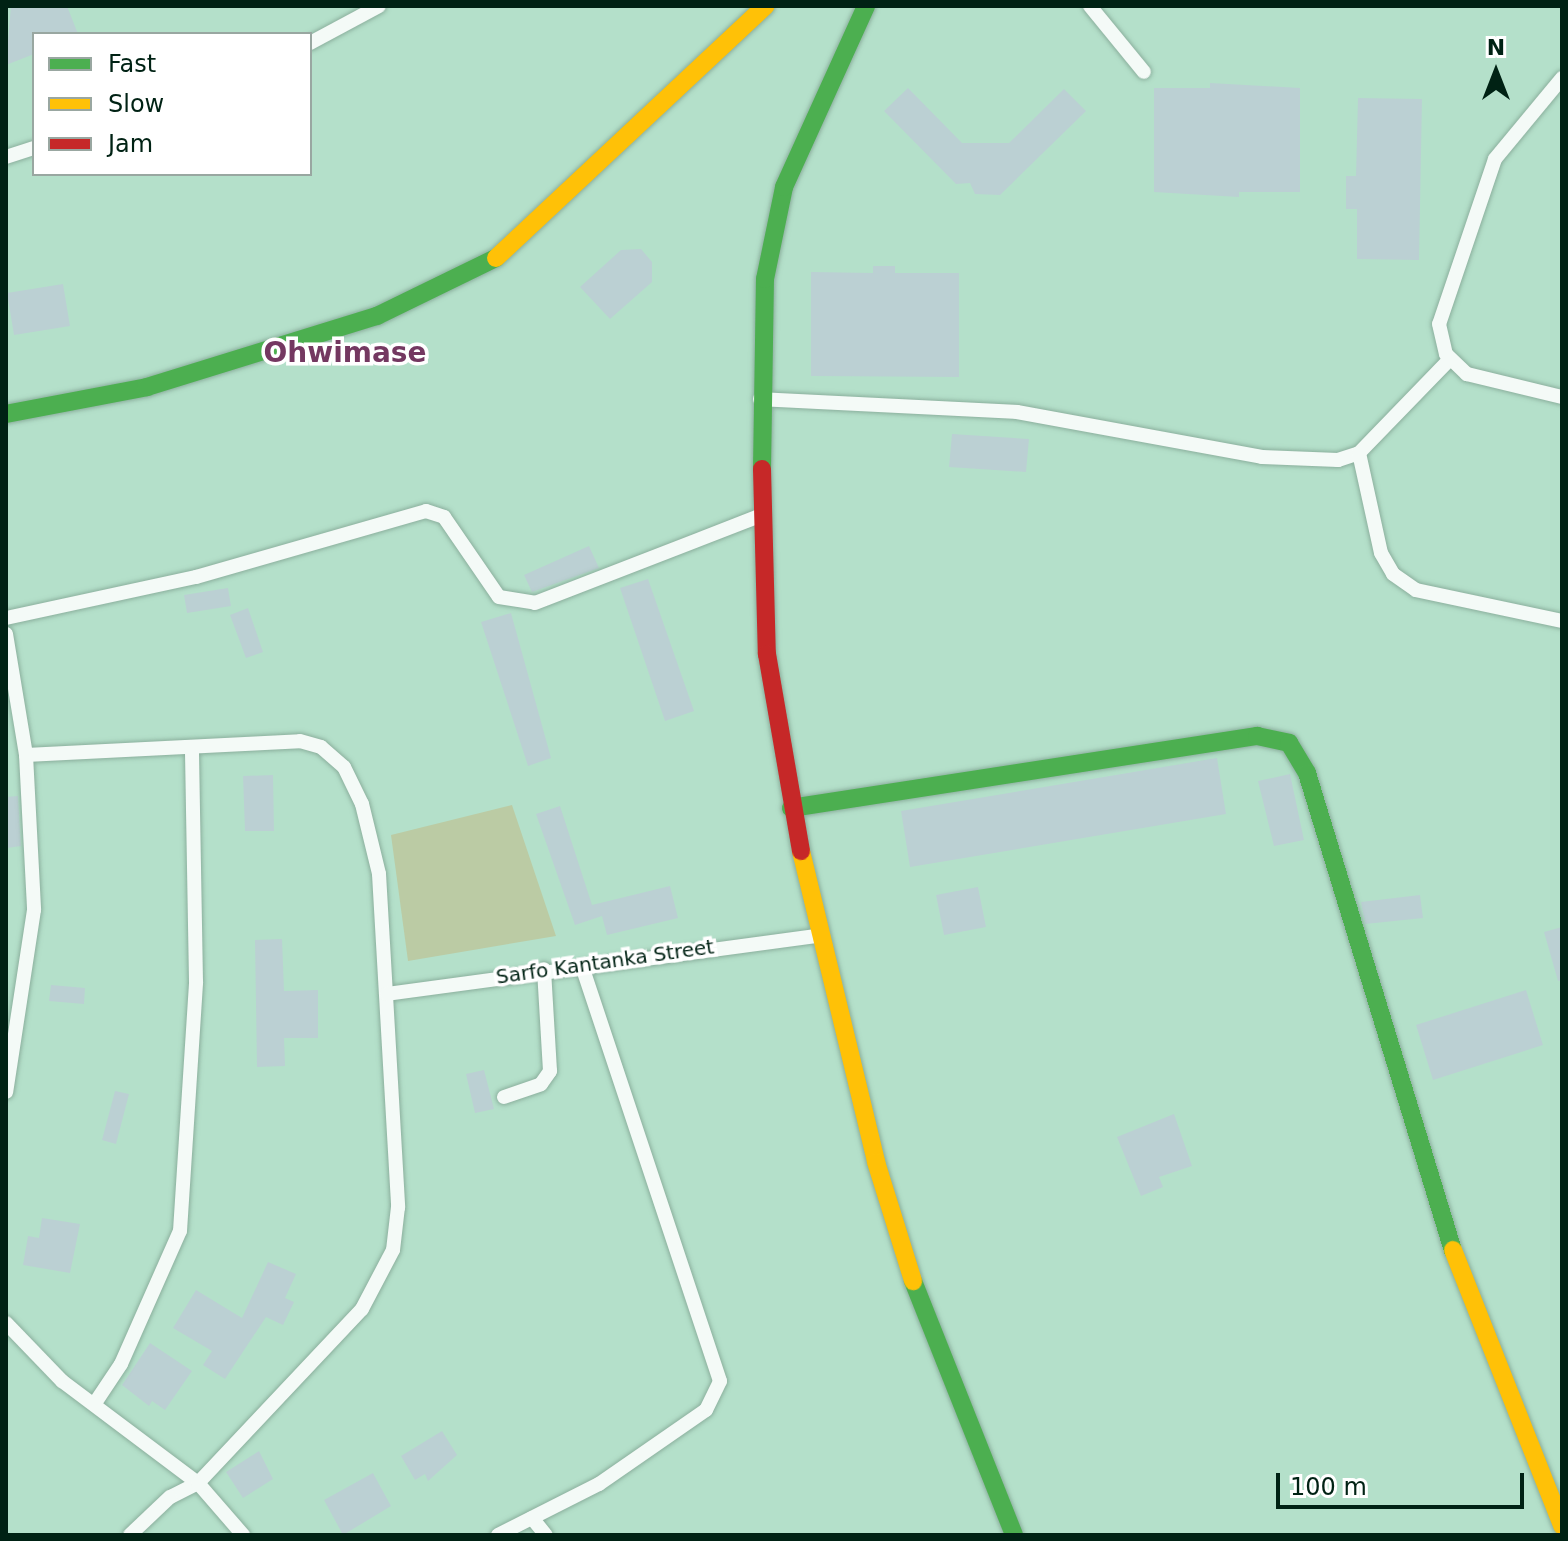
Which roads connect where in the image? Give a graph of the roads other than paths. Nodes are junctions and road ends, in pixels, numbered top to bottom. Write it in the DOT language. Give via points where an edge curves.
graph roads {
  1 [pos="379,6"];
  2 [pos="765,6"];
  3 [pos="866,6"];
  4 [pos="1090,6"];
  5 [pos="312,42"];
  6 [pos="1144,72"];
  7 [pos="1562,78"];
  8 [pos="32,149"];
  9 [pos="6,157"];
  10 [pos="1450,359"];
  11 [pos="1562,397"];
  12 [pos="760,399"];
  13 [pos="6,414"];
  14 [pos="1359,453"];
  15 [pos="762,515"];
  16 [pos="6,618"];
  17 [pos="1562,621"];
  18 [pos="6,634"];
  19 [pos="192,751"];
  20 [pos="26,755"];
  21 [pos="791,808"];
  22 [pos="822,935"];
  23 [pos="582,967"];
  24 [pos="544,969"];
  25 [pos="387,994"];
  26 [pos="6,1092"];
  27 [pos="504,1097"];
  28 [pos="6,1323"];
  29 [pos="95,1403"];
  30 [pos="198,1483"];
  31 [pos="532,1518"];
  32 [pos="1562,1526"];
  33 [pos="1008,1533"];
  34 [pos="130,1535"];
  35 [pos="243,1535"];
  36 [pos="498,1535"];
  37 [pos="546,1535"];
  1 -- 5 [label="street"];
  2 -- 13 [label="street" via="520,241 492,261 377,316 147,387"];
  3 -- 12 [label="street" via="784,187 765,279"];
  4 -- 6 [label="street"];
  7 -- 10 [label="street" via="1495,159 1439,324"];
  8 -- 9 [label="street"];
  10 -- 11 [label="street" via="1467,374"];
  10 -- 14 [label="street"];
  12 -- 14 [label="street" via="1017,412 1262,457 1338,460"];
  12 -- 15 [label="street"];
  14 -- 17 [label="street" via="1381,553 1393,574 1416,590"];
  15 -- 16 [label="street" via="535,603 499,597 444,517 426,511 332,533 196,577"];
  15 -- 21 [label="street" via="767,654"];
  18 -- 20 [label="street"];
  19 -- 20 [label="street"];
  19 -- 25 [label="street" via="300,741 321,747 344,767 362,804 379,874"];
  19 -- 29 [label="street" via="196,982 180,1231 121,1364"];
  20 -- 26 [label="street" via="34,910"];
  21 -- 22 [label="street"];
  21 -- 32 [label="street" via="1257,736 1289,743 1307,773 1433,1200"];
  22 -- 23 [label="street, Sarfo Kantanka Street"];
  22 -- 33 [label="street" via="876,1162 912,1279"];
  23 -- 24 [label="street, Sarfo Kantanka Street"];
  23 -- 31 [label="street" via="720,1381 706,1410 599,1484"];
  24 -- 25 [label="street, Sarfo Kantanka Street"];
  24 -- 27 [label="street" via="550,1071 541,1084"];
  25 -- 30 [label="street" via="398,1207 393,1250 362,1309"];
  28 -- 29 [label="street" via="62,1381"];
  29 -- 30 [label="street"];
  30 -- 34 [label="street" via="170,1497"];
  30 -- 35 [label="street"];
  31 -- 36 [label="street"];
  31 -- 37 [label="street"];
}
